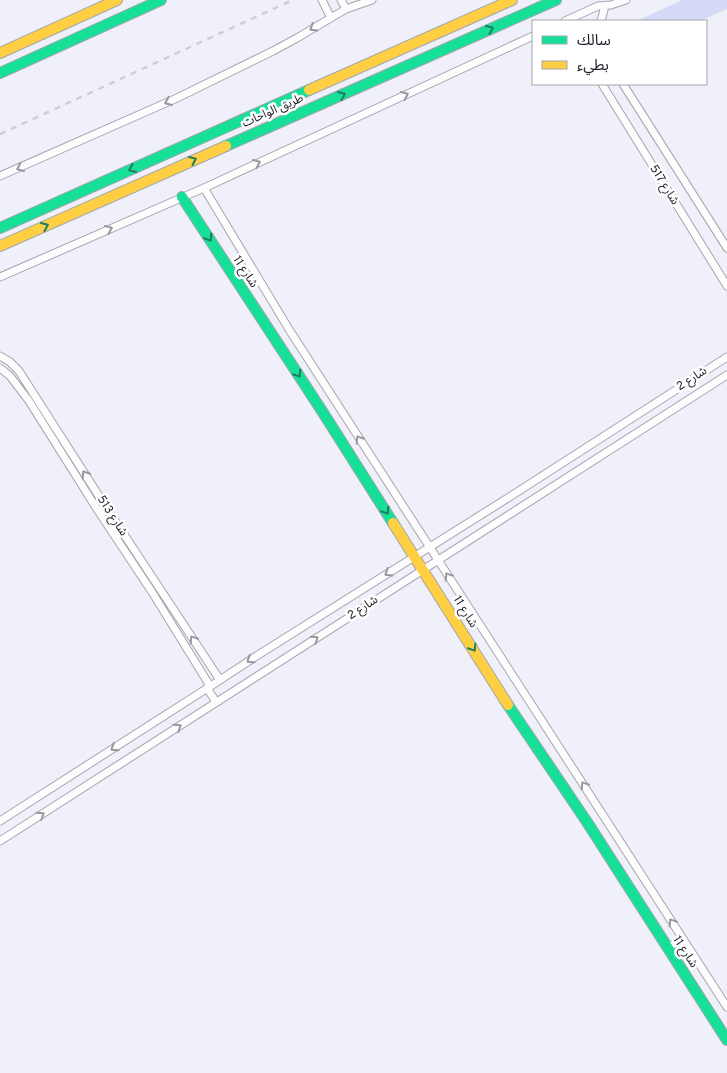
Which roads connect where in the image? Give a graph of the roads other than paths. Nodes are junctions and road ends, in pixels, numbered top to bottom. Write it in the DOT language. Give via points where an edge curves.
graph roads {
  1 [pos="117,0"];
  2 [pos="161,0"];
  3 [pos="322,0"];
  4 [pos="341,0"];
  5 [pos="372,0"];
  6 [pos="512,0"];
  7 [pos="556,0"];
  8 [pos="626,0"];
  9 [pos="601,4"];
  10 [pos="346,9"];
  11 [pos="331,18"];
  12 [pos="567,20"];
  13 [pos="601,20"];
  14 [pos="532,36"];
  15 [pos="0,53"];
  16 [pos="0,73"];
  17 [pos="603,85"];
  18 [pos="624,85"];
  19 [pos="0,176"];
  20 [pos="204,188"];
  21 [pos="182,198"];
  22 [pos="0,228"];
  23 [pos="0,246"];
  24 [pos="727,248"];
  25 [pos="0,277"];
  26 [pos="727,286"];
  27 [pos="0,356"];
  28 [pos="727,357"];
  29 [pos="0,368"];
  30 [pos="727,375"];
  31 [pos="36,396"];
  32 [pos="29,401"];
  33 [pos="104,504"];
  34 [pos="97,509"];
  35 [pos="429,547"];
  36 [pos="414,556"];
  37 [pos="438,560"];
  38 [pos="424,569"];
  39 [pos="159,587"];
  40 [pos="152,592"];
  41 [pos="220,680"];
  42 [pos="208,687"];
  43 [pos="216,702"];
  44 [pos="0,821"];
  45 [pos="0,841"];
  46 [pos="683,938"];
  47 [pos="668,948"];
  48 [pos="727,1007"];
  49 [pos="727,1040"];
  1 -- 15 [label="main road"];
  2 -- 16 [label="main road"];
  3 -- 11 [label="street"];
  4 -- 10 [label="street"];
  5 -- 10 [label="street"];
  6 -- 22 [label="main road, طريق الواحات, one-way"];
  23 -- 7 [label="main road, طريق الواحات, one-way"];
  8 -- 9 [label="street"];
  9 -- 12 [label="street"];
  9 -- 13 [label="street"];
  10 -- 11 [label="street"];
  11 -- 19 [label="street, one-way" via="247,65"];
  20 -- 14 [label="street, one-way"];
  17 -- 26 [label="street, شارع 517"];
  18 -- 24 [label="street, شارع 517"];
  20 -- 21 [label="street"];
  35 -- 20 [label="street, شارع 11, one-way" via="290,332"];
  25 -- 21 [label="street, one-way"];
  21 -- 36 [label="main road, شارع 11, one-way"];
  27 -- 31 [label="street, شارع 513" via="19,370"];
  28 -- 35 [label="street, شارع 2"];
  29 -- 32 [label="street, شارع 513"];
  30 -- 37 [label="street, شارع 2"];
  31 -- 32 [label="street"];
  33 -- 31 [label="street, شارع 513, one-way"];
  32 -- 34 [label="street, شارع 513"];
  33 -- 34 [label="street"];
  33 -- 39 [label="street, شارع 513"];
  34 -- 40 [label="street, شارع 513"];
  35 -- 36 [label="street, شارع 2"];
  35 -- 37 [label="street, شارع 11"];
  36 -- 38 [label="main road, شارع 11"];
  36 -- 41 [label="street, شارع 2, one-way"];
  37 -- 38 [label="street, شارع 2"];
  46 -- 37 [label="street, شارع 11, one-way"];
  43 -- 38 [label="street, شارع 2, one-way"];
  38 -- 47 [label="main road, شارع 11, one-way" via="514,714"];
  39 -- 40 [label="street"];
  41 -- 39 [label="street, شارع 513, one-way"];
  40 -- 42 [label="street, شارع 513"];
  41 -- 42 [label="street, شارع 2"];
  42 -- 43 [label="street, شارع 513"];
  42 -- 44 [label="street, شارع 2, one-way"];
  45 -- 43 [label="street, شارع 2, one-way"];
  46 -- 47 [label="street"];
  46 -- 48 [label="street, شارع 11"];
  47 -- 49 [label="main road, شارع 11"];
}
